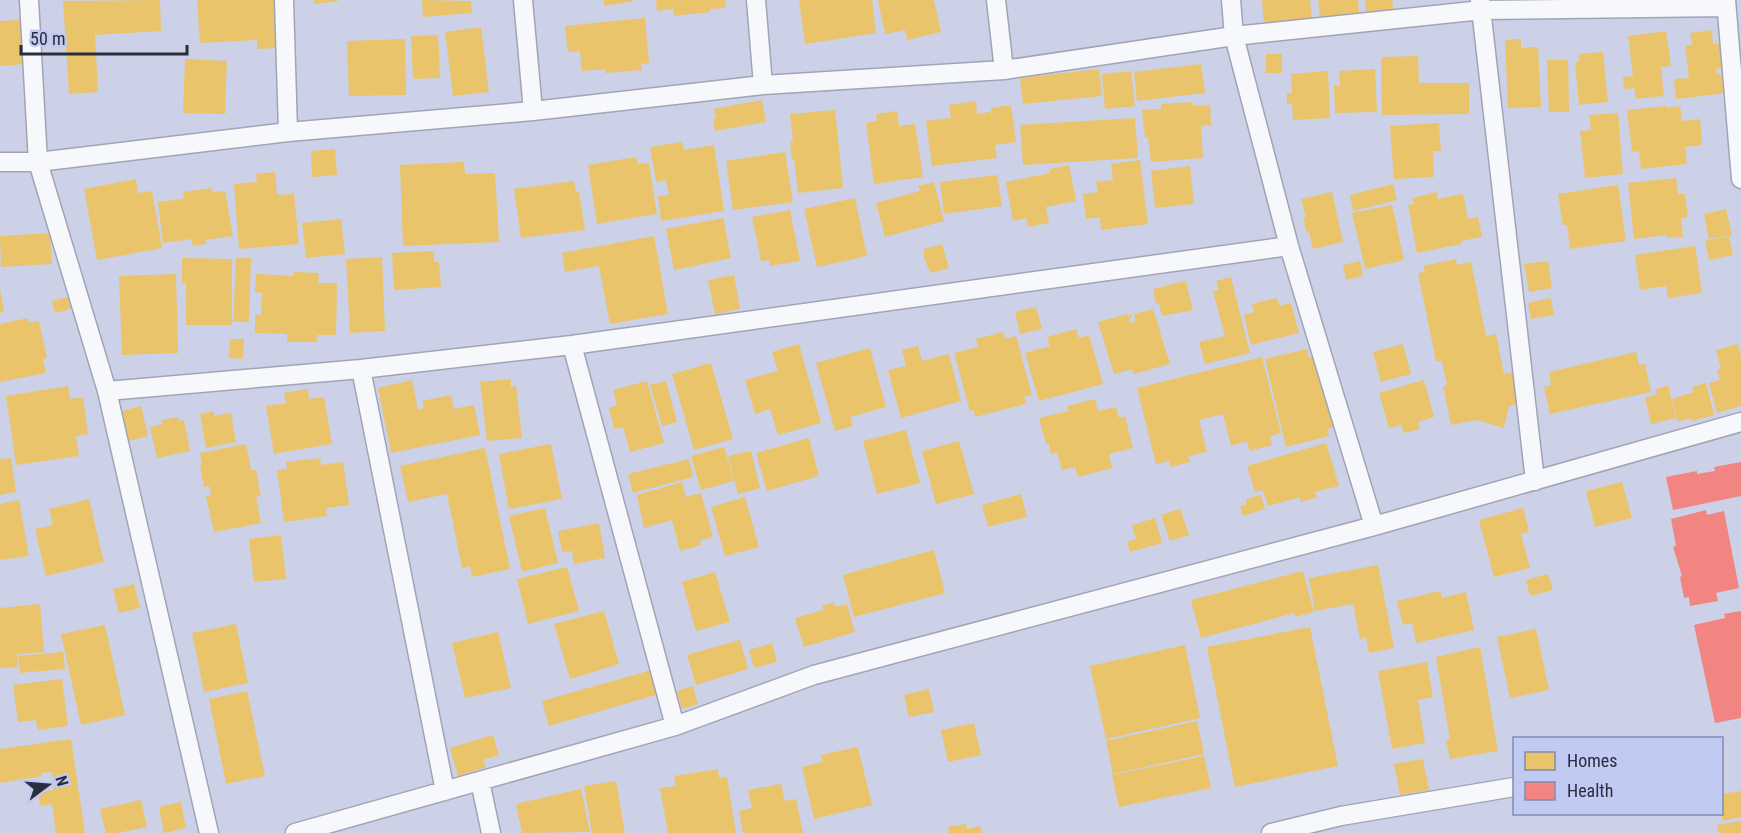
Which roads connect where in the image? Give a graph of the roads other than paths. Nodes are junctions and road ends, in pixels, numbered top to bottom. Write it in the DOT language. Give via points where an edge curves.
graph roads {
  1 [pos="29,0"];
  2 [pos="284,0"];
  3 [pos="524,0"];
  4 [pos="756,0"];
  5 [pos="996,0"];
  6 [pos="1231,0"];
  7 [pos="1726,4"];
  8 [pos="1481,5"];
  9 [pos="1234,36"];
  10 [pos="1004,70"];
  11 [pos="763,85"];
  12 [pos="533,111"];
  13 [pos="288,132"];
  14 [pos="0,162"];
  15 [pos="38,162"];
  16 [pos="1741,179"];
  17 [pos="1289,246"];
  18 [pos="572,345"];
  19 [pos="361,369"];
  20 [pos="107,391"];
  21 [pos="1741,422"];
  22 [pos="1535,482"];
  23 [pos="1374,526"];
  24 [pos="675,726"];
  25 [pos="480,781"];
  26 [pos="1513,787"];
  27 [pos="445,791"];
  28 [pos="209,833"];
  29 [pos="295,833"];
  30 [pos="491,833"];
  31 [pos="1271,833"];
  1 -- 15 [label="street"];
  2 -- 13 [label="street"];
  3 -- 12 [label="street"];
  4 -- 11 [label="street"];
  5 -- 10 [label="street"];
  6 -- 9 [label="street"];
  7 -- 8 [label="street"];
  7 -- 16 [label="street"];
  8 -- 9 [label="street"];
  8 -- 22 [label="street"];
  9 -- 10 [label="street"];
  9 -- 17 [label="street"];
  10 -- 11 [label="street"];
  11 -- 12 [label="street"];
  12 -- 13 [label="street"];
  13 -- 15 [label="street"];
  14 -- 15 [label="street"];
  15 -- 20 [label="street"];
  17 -- 18 [label="street"];
  17 -- 23 [label="street"];
  18 -- 19 [label="street"];
  18 -- 24 [label="street"];
  19 -- 20 [label="street"];
  19 -- 27 [label="street"];
  20 -- 28 [label="street"];
  21 -- 22 [label="street"];
  22 -- 23 [label="street"];
  23 -- 24 [label="street" via="814,675"];
  24 -- 25 [label="street"];
  25 -- 27 [label="street"];
  25 -- 30 [label="street"];
  26 -- 31 [label="street" via="1341,816"];
  27 -- 29 [label="street"];
}
